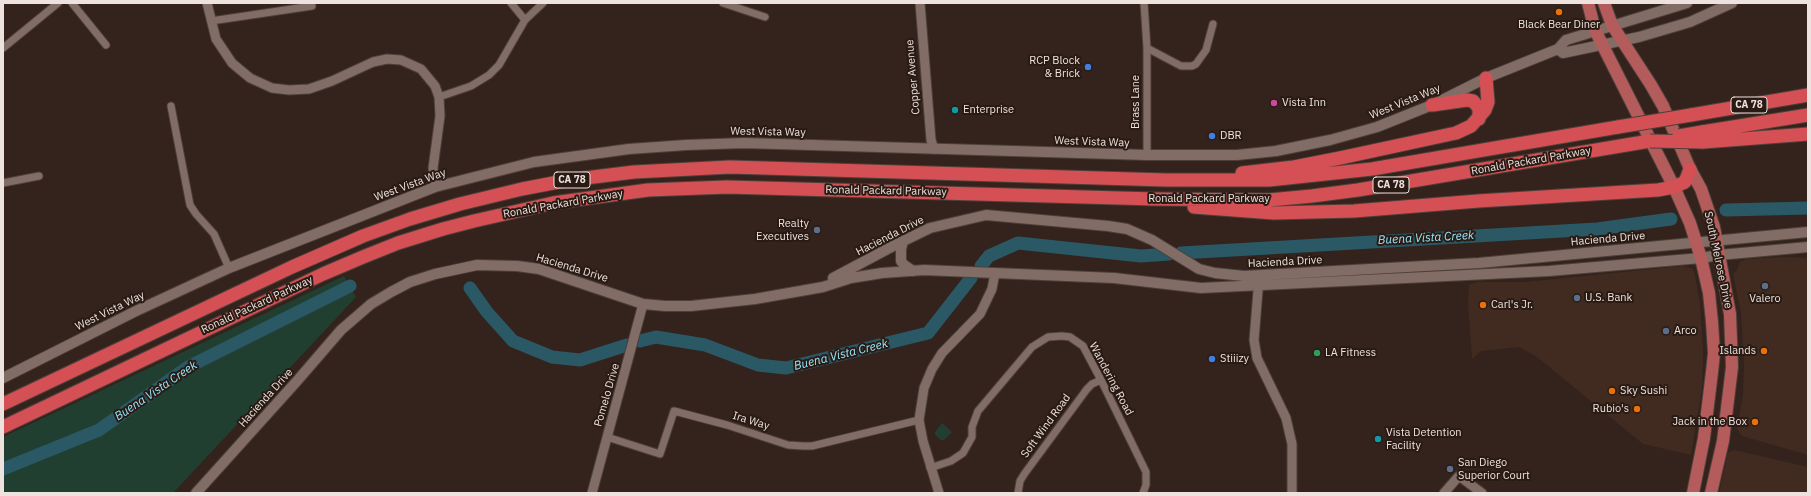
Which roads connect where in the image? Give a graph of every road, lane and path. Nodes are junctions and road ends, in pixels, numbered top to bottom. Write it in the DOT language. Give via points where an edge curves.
graph roads {
  1 [pos="58,3"];
  2 [pos="72,3"];
  3 [pos="207,3"];
  4 [pos="511,3"];
  5 [pos="543,3"];
  6 [pos="723,3"];
  7 [pos="920,3"];
  8 [pos="1144,3"];
  9 [pos="1588,3"];
  10 [pos="1604,3"];
  11 [pos="1687,3"];
  12 [pos="1732,3"];
  13 [pos="312,6"];
  14 [pos="765,18"];
  15 [pos="525,20"];
  16 [pos="211,21"];
  17 [pos="1214,24"];
  18 [pos="1612,25"];
  19 [pos="1595,30"];
  20 [pos="1622,41"];
  21 [pos="106,45"];
  22 [pos="1602,45"];
  23 [pos="3,48"];
  24 [pos="1147,48"];
  25 [pos="1558,49"];
  26 [pos="1486,78"];
  27 [pos="1808,88"];
  28 [pos="1808,95"];
  29 [pos="439,97"];
  30 [pos="1432,105"];
  31 [pos="171,106"];
  32 [pos="1734,107"];
  33 [pos="1808,115"];
  34 [pos="1478,119"];
  35 [pos="1808,134"];
  36 [pos="1703,137"];
  37 [pos="934,149"];
  38 [pos="1147,155"];
  39 [pos="1690,169"];
  40 [pos="39,176"];
  41 [pos="1185,180"];
  42 [pos="3,183"];
  43 [pos="435,187"];
  44 [pos="1674,187"];
  45 [pos="1155,199"];
  46 [pos="1808,232"];
  47 [pos="903,241"];
  48 [pos="1716,241"];
  49 [pos="1697,243"];
  50 [pos="1808,247"];
  51 [pos="1719,255"];
  52 [pos="1701,258"];
  53 [pos="229,268"];
  54 [pos="913,271"];
  55 [pos="995,273"];
  56 [pos="1259,280"];
  57 [pos="790,293"];
  58 [pos="643,304"];
  59 [pos="3,378"];
  60 [pos="1101,380"];
  61 [pos="3,404"];
  62 [pos="919,420"];
  63 [pos="3,426"];
  64 [pos="607,437"];
  65 [pos="930,468"];
  66 [pos="196,493"];
  67 [pos="592,493"];
  68 [pos="939,493"];
  69 [pos="1018,493"];
  70 [pos="1143,493"];
  71 [pos="1292,493"];
  72 [pos="1444,493"];
  73 [pos="1482,493"];
  74 [pos="1693,493"];
  75 [pos="1711,493"];
  1 -- 23 [label="street"];
  2 -- 21 [label="street"];
  3 -- 16 [label="street"];
  4 -- 15 [label="street"];
  5 -- 15 [label="street"];
  6 -- 14 [label="street"];
  7 -- 37 [label="street, Copper Avenue" via="931,140"];
  8 -- 24 [label="street, Brass Lane"];
  9 -- 19 [label="main road, South Melrose Drive"];
  10 -- 18 [label="main road, South Melrose Drive"];
  11 -- 18 [label="main road, West Vista Way"];
  12 -- 20 [label="main road, West Vista Way" via="1690,22"];
  13 -- 16 [label="street"];
  15 -- 29 [label="street" via="498,65 489,75 471,86"];
  16 -- 29 [label="street" via="216,39 232,63 250,78 272,88 309,89 332,82 373,62 387,59 401,60 421,69 435,86"];
  17 -- 24 [label="street" via="1206,50 1192,66 1181,66"];
  18 -- 19 [label="main road, West Vista Way"];
  18 -- 20 [label="main road, South Melrose Drive"];
  19 -- 22 [label="main road, South Melrose Drive"];
  19 -- 25 [label="main road, West Vista Way" via="1566,40"];
  20 -- 22 [label="main road, West Vista Way"];
  20 -- 39 [label="main road, South Melrose Drive" via="1663,106"];
  22 -- 25 [label="main road, West Vista Way" via="1563,53"];
  22 -- 44 [label="main road, South Melrose Drive"];
  24 -- 38 [label="street, Brass Lane"];
  25 -- 26 [label="main road, West Vista Way"];
  26 -- 30 [label="main road, West Vista Way"];
  26 -- 34 [label="highway" via="1488,102"];
  27 -- 32 [label="highway"];
  28 -- 32 [label="highway, Ronald Packard Parkway / CA 78"];
  29 -- 43 [label="street" via="440,116 433,168"];
  30 -- 34 [label="highway" via="1473,101 1479,108"];
  30 -- 38 [label="main road, West Vista Way" via="1377,127 1276,151 1237,155"];
  31 -- 53 [label="street" via="190,205 214,234"];
  32 -- 41 [label="highway, Ronald Packard Parkway / CA 78, bridge" via="1372,169 1269,180"];
  33 -- 36 [label="highway, CA 78"];
  34 -- 41 [label="highway" via="1471,126 1440,138 1294,167"];
  35 -- 36 [label="highway"];
  36 -- 45 [label="highway, Ronald Packard Parkway / CA 78, bridge" via="1650,141 1312,196 1230,200"];
  37 -- 38 [label="main road, West Vista Way"];
  37 -- 43 [label="main road, West Vista Way" via="744,143 664,146 534,162"];
  39 -- 44 [label="highway" via="1685,182"];
  39 -- 48 [label="main road, South Melrose Drive" via="1701,189"];
  40 -- 42 [label="street"];
  41 -- 61 [label="highway, Ronald Packard Parkway / CA 78" via="730,167 634,172 522,189 446,208 363,236"];
  43 -- 53 [label="main road, West Vista Way"];
  44 -- 45 [label="highway" via="1311,213 1200,208"];
  44 -- 49 [label="main road, South Melrose Drive"];
  45 -- 63 [label="highway, Ronald Packard Parkway / CA 78" via="727,187 648,190 553,203 451,227 363,257 309,280"];
  46 -- 48 [label="main road, Hacienda Drive"];
  47 -- 54 [label="main road" via="901,261"];
  47 -- 56 [label="main road, Hacienda Drive" via="930,228 986,215 1108,226 1127,229 1144,236 1199,269"];
  47 -- 57 [label="main road, Hacienda Drive" via="841,275"];
  48 -- 49 [label="main road, Hacienda Drive"];
  48 -- 51 [label="main road, South Melrose Drive"];
  49 -- 52 [label="main road, South Melrose Drive"];
  49 -- 56 [label="main road, Hacienda Drive"];
  50 -- 51 [label="main road, Hacienda Drive"];
  51 -- 52 [label="main road, Hacienda Drive"];
  51 -- 75 [label="main road, South Melrose Drive" via="1730,314 1731,376 1723,441"];
  52 -- 56 [label="main road, Hacienda Drive" via="1488,275"];
  52 -- 74 [label="main road, South Melrose Drive" via="1709,293 1714,353 1704,438"];
  53 -- 59 [label="main road, West Vista Way" via="136,311"];
  54 -- 55 [label="main road, Hacienda Drive"];
  54 -- 57 [label="main road, Hacienda Drive" via="851,278 823,287"];
  55 -- 56 [label="main road, Hacienda Drive" via="1114,278 1201,288"];
  55 -- 62 [label="street" via="992,289 980,314 953,341 932,369 924,388"];
  56 -- 71 [label="street" via="1254,340 1257,358 1286,418 1292,444"];
  57 -- 58 [label="main road, Hacienda Drive" via="755,300 691,306"];
  58 -- 64 [label="street, Pomelo Drive"];
  58 -- 66 [label="main road, Hacienda Drive" via="539,269 518,266 477,265 410,282 371,304 341,330"];
  60 -- 65 [label="street, Wandering Road" via="1083,346 1070,337 1048,337 1032,347 978,411 972,427 972,436 963,453 951,461"];
  60 -- 69 [label="street, Soft Wind Road" via="1087,389 1025,473 1020,481"];
  60 -- 70 [label="street, Wandering Road" via="1146,472"];
  62 -- 64 [label="street, Ira Way" via="803,446 788,445 674,411 660,454"];
  62 -- 65 [label="street"];
  64 -- 67 [label="street, Pomelo Drive"];
  65 -- 68 [label="street"];
  72 -- 73 [label="street" via="1459,476"];
}
